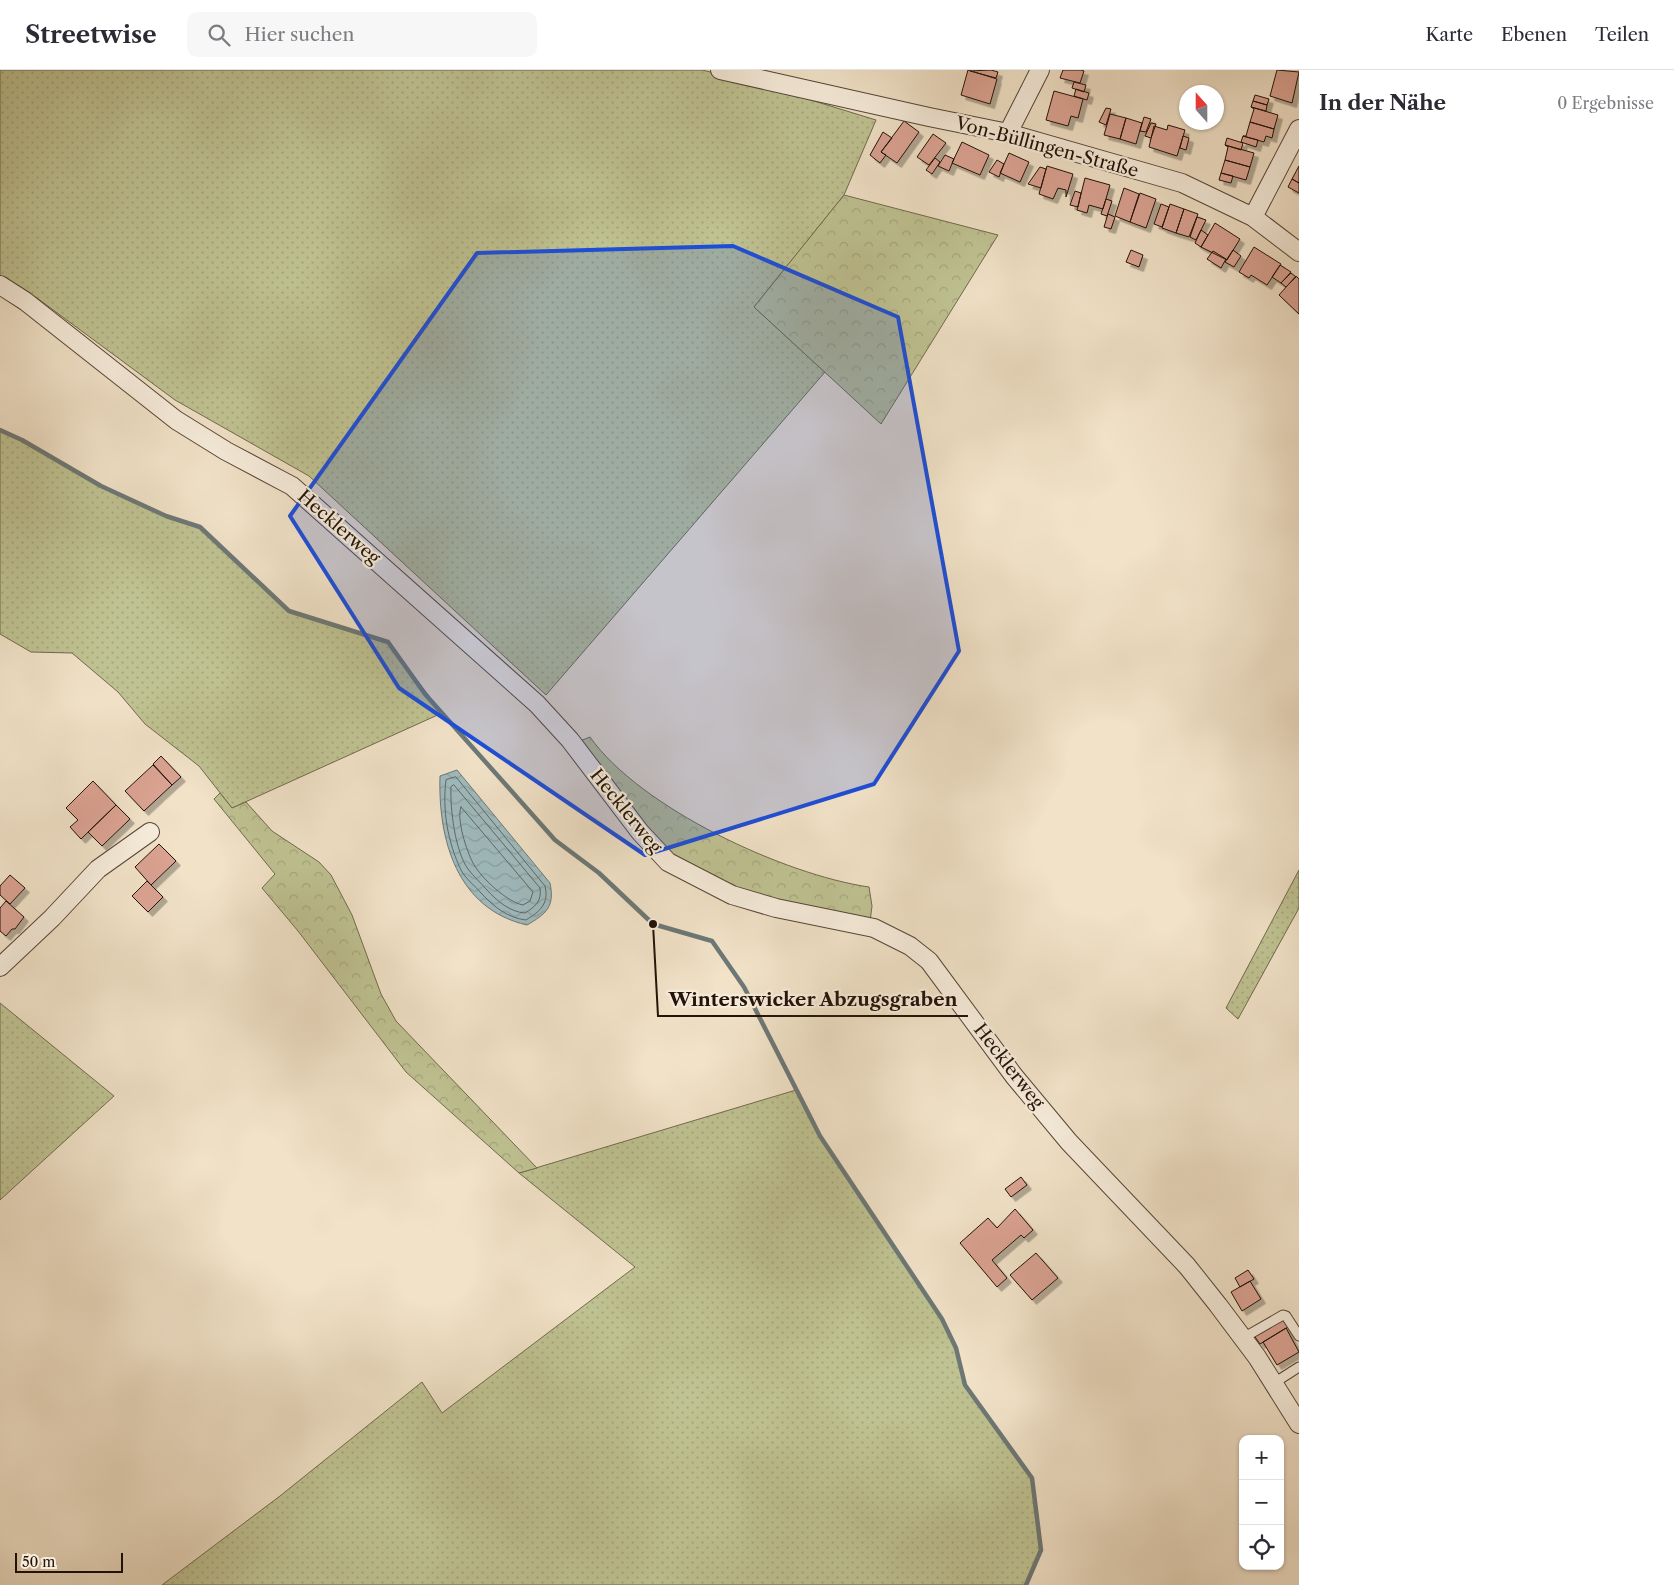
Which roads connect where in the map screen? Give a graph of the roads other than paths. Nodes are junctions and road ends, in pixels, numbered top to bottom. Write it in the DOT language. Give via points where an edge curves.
graph roads {
  1 [pos="720,70"];
  2 [pos="1040,70"];
  3 [pos="1299,129"];
  4 [pos="1008,133"];
  5 [pos="1253,217"];
  6 [pos="1299,252"];
  7 [pos="0,285"];
  8 [pos="150,832"];
  9 [pos="0,968"];
  10 [pos="1299,1336"];
  11 [pos="1243,1338"];
  12 [pos="1299,1366"];
  13 [pos="1274,1383"];
  14 [pos="1299,1424"];
  1 -- 4 [label="street, Von-Büllingen-Straße"];
  2 -- 4 [label="street"];
  3 -- 5 [label="street"];
  4 -- 5 [label="street, Von-Büllingen-Straße" via="1182,183"];
  5 -- 6 [label="street, Von-Büllingen-Straße"];
  7 -- 11 [label="street, Hecklerweg" via="26,301 176,420 292,486 537,704 668,862 732,895 776,908 874,928 930,960 1014,1076 1069,1142 1186,1266"];
  8 -- 9 [label="street" via="98,869"];
  10 -- 11 [label="lane" via="1283,1315"];
  11 -- 13 [label="street, Hecklerweg"];
  12 -- 13 [label="lane"];
  13 -- 14 [label="street, Hecklerweg"];
}
